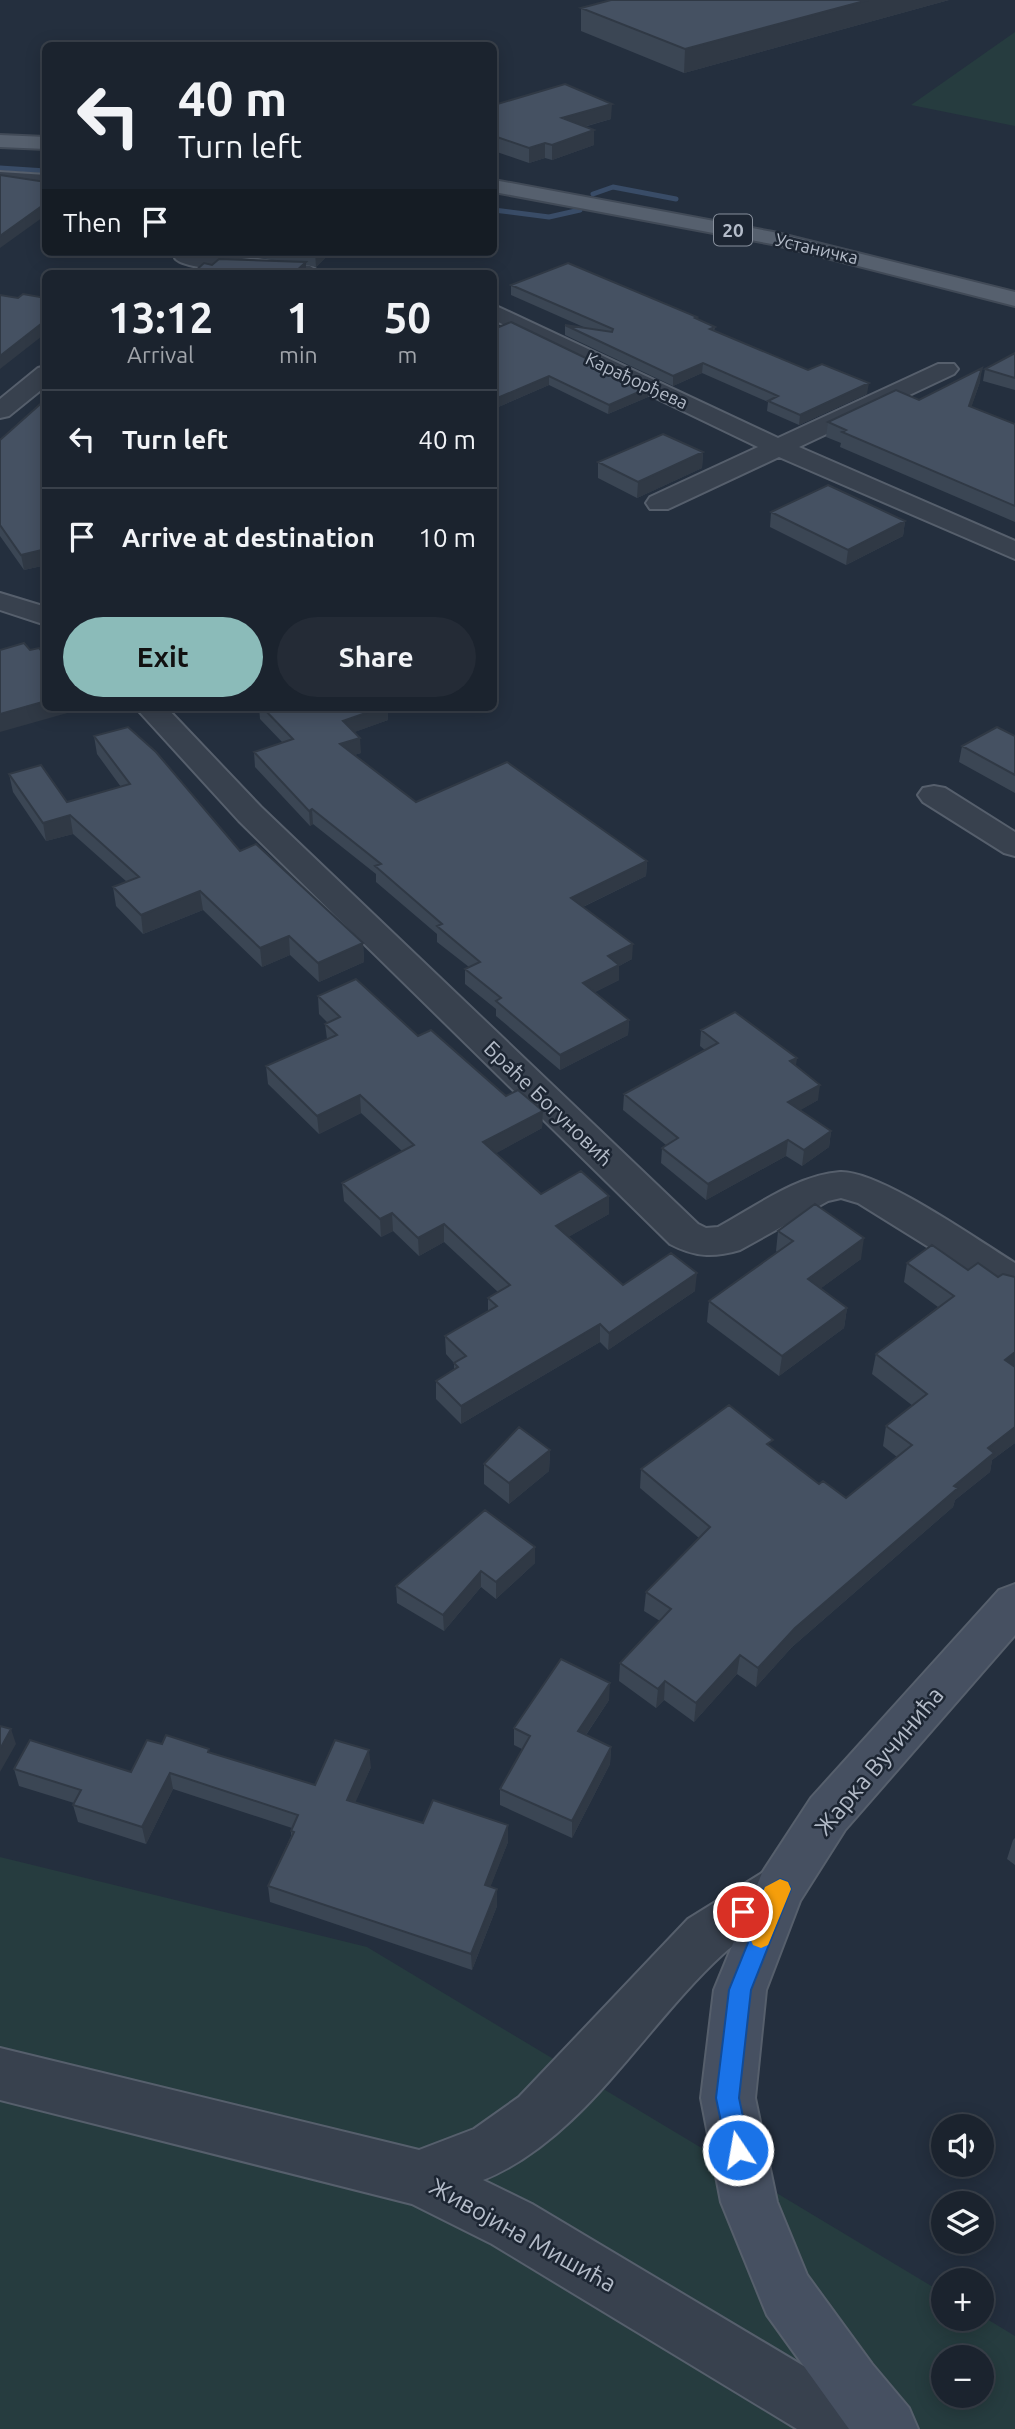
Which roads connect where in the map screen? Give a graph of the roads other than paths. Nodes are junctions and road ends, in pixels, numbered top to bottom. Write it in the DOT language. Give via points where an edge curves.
graph roads {
  1 [pos="0,141"];
  2 [pos="42,143"];
  3 [pos="0,178"];
  4 [pos="42,180"];
  5 [pos="497,187"];
  6 [pos="188,256"];
  7 [pos="196,256"];
  8 [pos="172,270"];
  9 [pos="290,270"];
  10 [pos="1015,299"];
  11 [pos="497,313"];
  12 [pos="946,369"];
  13 [pos="42,376"];
  14 [pos="6,401"];
  15 [pos="42,402"];
  16 [pos="780,448"];
  17 [pos="659,503"];
  18 [pos="1015,551"];
  19 [pos="0,601"];
  20 [pos="42,616"];
  21 [pos="154,711"];
  22 [pos="934,795"];
  23 [pos="1015,846"];
  24 [pos="1015,1282"];
  25 [pos="1015,1604"];
  26 [pos="780,1889"];
  27 [pos="0,2074"];
  28 [pos="419,2178"];
  29 [pos="853,2429"];
  30 [pos="888,2429"];
  1 -- 2 [label="main road"];
  3 -- 4 [label="street"];
  5 -- 10 [label="main road, Устаничка / 20" via="773,238"];
  6 -- 8 [label="street"];
  7 -- 9 [label="street"];
  11 -- 16 [label="street, Карађорђева"];
  12 -- 16 [label="street"];
  13 -- 14 [label="street"];
  14 -- 15 [label="street"];
  16 -- 17 [label="street"];
  16 -- 18 [label="street, Карађорђева"];
  19 -- 20 [label="street"];
  21 -- 24 [label="street, Браће Богуновић" via="250,814 684,1234 701,1243 726,1240 818,1189 842,1185 871,1194"];
  22 -- 23 [label="street"];
  25 -- 26 [label="street, Жарка Вучинића" via="828,1814"];
  26 -- 28 [label="street" via="706,1936 538,2116 492,2149"];
  26 -- 30 [label="street, Жарка Вучинића" via="740,1990 727,2098 749,2202 787,2295"];
  27 -- 28 [label="street, Живојина Мишића"];
  28 -- 29 [label="street, Живојина Мишића" via="512,2224"];
}
